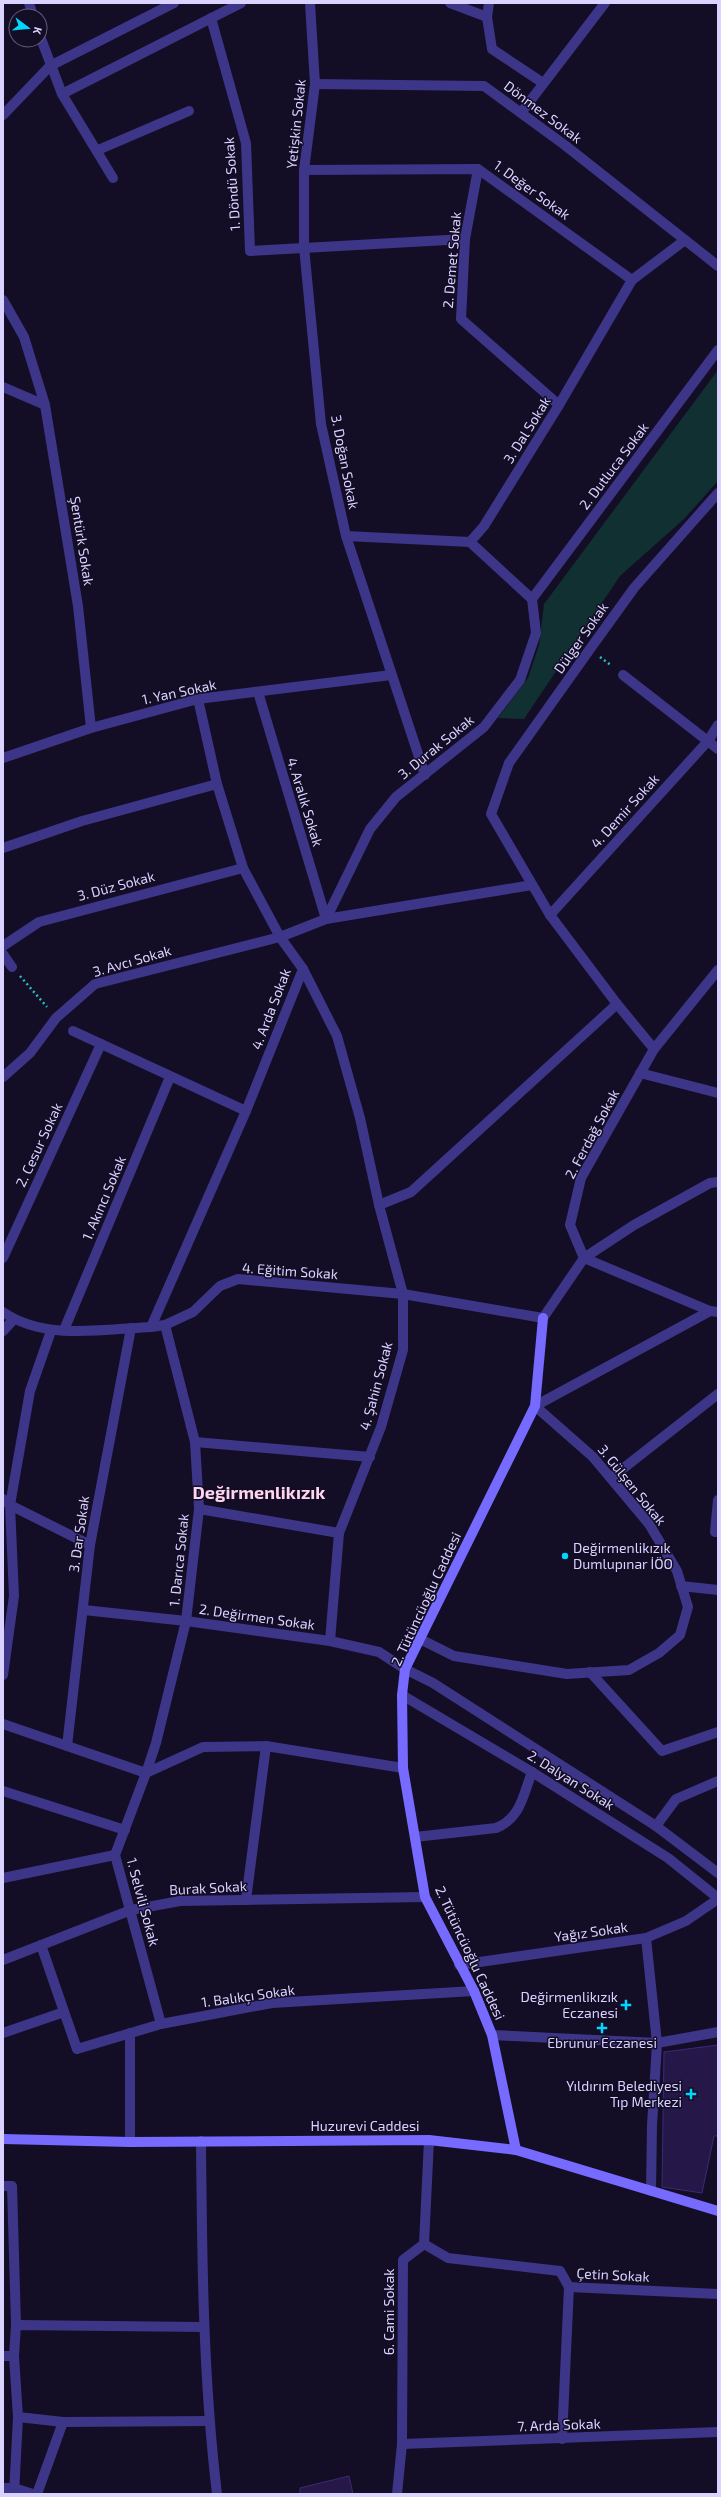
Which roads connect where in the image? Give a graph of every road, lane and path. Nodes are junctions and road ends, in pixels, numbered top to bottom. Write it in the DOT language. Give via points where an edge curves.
graph roads {
  1 [pos="174,3"];
  2 [pos="241,3"];
  3 [pos="310,3"];
  4 [pos="450,3"];
  5 [pos="489,3"];
  6 [pos="605,3"];
  7 [pos="487,17"];
  8 [pos="211,18"];
  9 [pos="44,48"];
  10 [pos="50,66"];
  11 [pos="543,83"];
  12 [pos="315,84"];
  13 [pos="62,94"];
  14 [pos="189,111"];
  15 [pos="521,112"];
  16 [pos="3,115"];
  17 [pos="98,150"];
  18 [pos="478,169"];
  19 [pos="304,170"];
  20 [pos="113,178"];
  21 [pos="465,239"];
  22 [pos="685,240"];
  23 [pos="304,247"];
  24 [pos="718,266"];
  25 [pos="632,280"];
  26 [pos="3,300"];
  27 [pos="718,350"];
  28 [pos="3,387"];
  29 [pos="45,405"];
  30 [pos="559,405"];
  31 [pos="718,493"];
  32 [pos="346,536"];
  33 [pos="470,542"];
  34 [pos="532,598"];
  35 [pos="590,649"];
  36 [pos="391,675"];
  37 [pos="624,675"];
  38 [pos="258,692"];
  39 [pos="198,699"];
  40 [pos="718,725"];
  41 [pos="91,728"];
  42 [pos="708,741"];
  43 [pos="718,749"];
  44 [pos="3,757"];
  45 [pos="425,775"];
  46 [pos="217,784"];
  47 [pos="3,848"];
  48 [pos="242,868"];
  49 [pos="532,885"];
  50 [pos="550,915"];
  51 [pos="326,919"];
  52 [pos="280,937"];
  53 [pos="3,946"];
  54 [pos="3,954"];
  55 [pos="12,967"];
  56 [pos="303,970"];
  57 [pos="718,970"];
  58 [pos="617,1004"];
  59 [pos="56,1018"];
  60 [pos="73,1031"];
  61 [pos="101,1044"];
  62 [pos="654,1049"];
  63 [pos="640,1073"];
  64 [pos="3,1077"];
  65 [pos="170,1077"];
  66 [pos="718,1093"];
  67 [pos="246,1111"];
  68 [pos="718,1182"];
  69 [pos="379,1205"];
  70 [pos="3,1258"];
  71 [pos="584,1258"];
  72 [pos="403,1294"];
  73 [pos="714,1311"];
  74 [pos="3,1312"];
  75 [pos="543,1318"];
  76 [pos="14,1319"];
  77 [pos="165,1325"];
  78 [pos="131,1328"];
  79 [pos="151,1328"];
  80 [pos="64,1330"];
  81 [pos="3,1331"];
  82 [pos="51,1331"];
  83 [pos="718,1394"];
  84 [pos="534,1406"];
  85 [pos="195,1442"];
  86 [pos="370,1457"];
  87 [pos="610,1478"];
  88 [pos="718,1500"];
  89 [pos="7,1502"];
  90 [pos="199,1509"];
  91 [pos="718,1532"];
  92 [pos="339,1533"];
  93 [pos="90,1545"];
  94 [pos="681,1586"];
  95 [pos="718,1590"];
  96 [pos="84,1610"];
  97 [pos="186,1621"];
  98 [pos="422,1640"];
  99 [pos="330,1641"];
  100 [pos="4,1669"];
  101 [pos="406,1669"];
  102 [pos="590,1672"];
  103 [pos="402,1695"];
  104 [pos="3,1724"];
  105 [pos="718,1732"];
  106 [pos="67,1746"];
  107 [pos="266,1746"];
  108 [pos="403,1768"];
  109 [pos="532,1772"];
  110 [pos="146,1773"];
  111 [pos="718,1781"];
  112 [pos="3,1791"];
  113 [pos="656,1826"];
  114 [pos="125,1830"];
  115 [pos="415,1837"];
  116 [pos="116,1856"];
  117 [pos="718,1873"];
  118 [pos="3,1878"];
  119 [pos="425,1897"];
  120 [pos="718,1898"];
  121 [pos="246,1900"];
  122 [pos="131,1910"];
  123 [pos="646,1938"];
  124 [pos="41,1945"];
  125 [pos="3,1960"];
  126 [pos="458,1964"];
  127 [pos="474,1992"];
  128 [pos="64,2012"];
  129 [pos="162,2024"];
  130 [pos="718,2032"];
  131 [pos="3,2033"];
  132 [pos="130,2033"];
  133 [pos="492,2035"];
  134 [pos="657,2043"];
  135 [pos="3,2139"];
  136 [pos="429,2140"];
  137 [pos="201,2141"];
  138 [pos="130,2142"];
  139 [pos="516,2150"];
  140 [pos="3,2186"];
  141 [pos="651,2191"];
  142 [pos="718,2211"];
  143 [pos="424,2244"];
  144 [pos="569,2287"];
  145 [pos="718,2294"];
  146 [pos="16,2325"];
  147 [pos="204,2327"];
  148 [pos="3,2356"];
  149 [pos="14,2356"];
  150 [pos="18,2417"];
  151 [pos="209,2421"];
  152 [pos="62,2422"];
  153 [pos="718,2432"];
  154 [pos="562,2438"];
  155 [pos="402,2444"];
  156 [pos="3,2488"];
  157 [pos="14,2491"];
  158 [pos="33,2494"];
  159 [pos="37,2494"];
  160 [pos="217,2494"];
  161 [pos="397,2494"];
  1 -- 10 [label="street"];
  2 -- 8 [label="street"];
  3 -- 12 [label="street, Yetişkin Sokak"];
  4 -- 7 [label="street"];
  5 -- 7 [label="street"];
  6 -- 11 [label="street"];
  7 -- 11 [label="street" via="492,49"];
  8 -- 13 [label="street"];
  8 -- 23 [label="street, 1. Döndü Sokak" via="246,143 250,251"];
  9 -- 10 [label="street"];
  10 -- 13 [label="street"];
  10 -- 16 [label="street"];
  11 -- 15 [label="street"];
  12 -- 15 [label="street, Dönmez Sokak" via="484,86"];
  12 -- 19 [label="street, Yetişkin Sokak"];
  13 -- 17 [label="street"];
  14 -- 17 [label="street"];
  15 -- 22 [label="street, Dönmez Sokak"];
  17 -- 20 [label="street"];
  18 -- 19 [label="street, 1. Değer Sokak"];
  18 -- 21 [label="street, 2. Demet Sokak"];
  18 -- 25 [label="street, 1. Değer Sokak"];
  19 -- 23 [label="street, Yetişkin Sokak"];
  21 -- 23 [label="street"];
  21 -- 30 [label="street, 2. Demet Sokak" via="460,319"];
  22 -- 24 [label="street, Dönmez Sokak"];
  22 -- 25 [label="street, 3. Dal Sokak"];
  23 -- 32 [label="street, 3. Doğan Sokak" via="321,424"];
  25 -- 30 [label="street, 3. Dal Sokak"];
  26 -- 29 [label="street, Şentürk Sokak" via="24,338"];
  27 -- 34 [label="street, 2. Dutluca Sokak"];
  28 -- 29 [label="street"];
  29 -- 41 [label="street, Şentürk Sokak" via="78,606"];
  30 -- 33 [label="street, 3. Dal Sokak" via="484,526"];
  31 -- 35 [label="street, Dülger Sokak" via="634,588"];
  32 -- 33 [label="street"];
  32 -- 36 [label="street, 3. Doğan Sokak"];
  33 -- 34 [label="street"];
  34 -- 45 [label="street, 3. Durak Sokak" via="536,633 520,680 484,727"];
  35 -- 37 [label="path"];
  35 -- 49 [label="street, Dülger Sokak" via="510,763 490,814"];
  36 -- 38 [label="street, 1. Yan Sokak"];
  36 -- 45 [label="street, 3. Doğan Sokak"];
  37 -- 42 [label="street"];
  38 -- 39 [label="street, 1. Yan Sokak"];
  38 -- 51 [label="street, 4. Aralık Sokak"];
  39 -- 41 [label="street, 1. Yan Sokak"];
  39 -- 46 [label="street, 4. Arda Sokak"];
  40 -- 42 [label="street, 4. Demir Sokak"];
  41 -- 44 [label="street, 1. Yan Sokak"];
  42 -- 43 [label="street"];
  42 -- 50 [label="street, 4. Demir Sokak"];
  45 -- 51 [label="street, 3. Durak Sokak" via="396,797 370,829"];
  46 -- 47 [label="street" via="82,821"];
  46 -- 48 [label="street, 4. Arda Sokak"];
  48 -- 52 [label="street, 4. Arda Sokak"];
  48 -- 53 [label="street, 3. Düz Sokak" via="39,922"];
  49 -- 50 [label="street"];
  49 -- 51 [label="street"];
  50 -- 58 [label="street"];
  51 -- 52 [label="street"];
  52 -- 56 [label="street, 4. Arda Sokak"];
  52 -- 59 [label="street, 3. Avcı Sokak" via="95,984"];
  54 -- 55 [label="street"];
  55 -- 59 [label="path"];
  56 -- 67 [label="street, 4. Arda Sokak"];
  56 -- 69 [label="street, 4. Şahin Sokak" via="337,1036 360,1118"];
  57 -- 62 [label="street, 2. Ferdağ Sokak"];
  58 -- 62 [label="street"];
  58 -- 69 [label="street" via="411,1192"];
  59 -- 64 [label="street, 3. Avcı Sokak" via="30,1053"];
  60 -- 61 [label="street"];
  61 -- 65 [label="street"];
  61 -- 70 [label="street, 2. Cesur Sokak"];
  62 -- 63 [label="street, 2. Ferdağ Sokak"];
  63 -- 66 [label="street"];
  63 -- 71 [label="street, 2. Ferdağ Sokak" via="581,1178 570,1225"];
  65 -- 67 [label="street"];
  65 -- 80 [label="street, 1. Akıncı Sokak"];
  67 -- 79 [label="street, 4. Arda Sokak"];
  68 -- 71 [label="street" via="710,1183 634,1224"];
  69 -- 72 [label="street, 4. Şahin Sokak"];
  71 -- 73 [label="street"];
  71 -- 75 [label="street"];
  72 -- 75 [label="street, 4. Eğitim Sokak"];
  72 -- 77 [label="street, 4. Eğitim Sokak" via="238,1279 220,1286 193,1312"];
  72 -- 86 [label="street, 4. Şahin Sokak" via="403,1350"];
  73 -- 84 [label="street"];
  74 -- 76 [label="street, 4. Eğitim Sokak"];
  75 -- 84 [label="street, 2. Tütüncüoğlu Caddesi"];
  76 -- 81 [label="street"];
  76 -- 82 [label="street, 4. Eğitim Sokak"];
  77 -- 79 [label="street, 4. Eğitim Sokak"];
  77 -- 85 [label="street, 1. Darıca Sokak"];
  78 -- 79 [label="street, 4. Eğitim Sokak"];
  78 -- 80 [label="street, 4. Eğitim Sokak"];
  78 -- 93 [label="street, 3. Dar Sokak"];
  80 -- 82 [label="street, 4. Eğitim Sokak"];
  82 -- 89 [label="street" via="30,1391"];
  83 -- 87 [label="street"];
  84 -- 87 [label="street, 3. Gülşen Sokak" via="593,1457"];
  84 -- 98 [label="street, 2. Tütüncüoğlu Caddesi"];
  85 -- 86 [label="street"];
  85 -- 90 [label="street, 1. Darıca Sokak"];
  86 -- 92 [label="street, 4. Şahin Sokak"];
  87 -- 94 [label="street, 3. Gülşen Sokak" via="649,1524 677,1572"];
  88 -- 91 [label="street" via="715,1532"];
  89 -- 93 [label="street"];
  89 -- 100 [label="street" via="14,1596"];
  90 -- 92 [label="street"];
  90 -- 97 [label="street, 1. Darıca Sokak"];
  92 -- 99 [label="street, 4. Şahin Sokak"];
  93 -- 96 [label="street, 3. Dar Sokak"];
  94 -- 95 [label="street"];
  94 -- 102 [label="street, 3. Gülşen Sokak" via="688,1607 680,1635 659,1653 629,1670"];
  96 -- 97 [label="street, 2. Değirmen Sokak"];
  96 -- 106 [label="street, 3. Dar Sokak"];
  97 -- 99 [label="street, 2. Değirmen Sokak"];
  97 -- 110 [label="street, 1. Darıca Sokak" via="156,1743"];
  98 -- 101 [label="street, 2. Tütüncüoğlu Caddesi"];
  98 -- 102 [label="street, 3. Gülşen Sokak" via="454,1656 566,1674"];
  99 -- 101 [label="street" via="379,1652"];
  101 -- 103 [label="street, 2. Tütüncüoğlu Caddesi"];
  101 -- 113 [label="street, 2. Dalyan Sokak" via="433,1683"];
  102 -- 105 [label="street" via="662,1751"];
  103 -- 108 [label="street, 2. Tütüncüoğlu Caddesi"];
  103 -- 109 [label="street, 2. Dalyan Sokak"];
  104 -- 106 [label="street"];
  106 -- 110 [label="street"];
  107 -- 108 [label="street"];
  107 -- 110 [label="street" via="203,1747"];
  107 -- 121 [label="street"];
  108 -- 115 [label="street, 2. Tütüncüoğlu Caddesi"];
  109 -- 115 [label="street" via="516,1814 508,1823 496,1828"];
  109 -- 120 [label="street, 2. Dalyan Sokak" via="668,1858"];
  110 -- 114 [label="street, 1. Selvili Sokak"];
  111 -- 113 [label="street" via="676,1799"];
  112 -- 114 [label="street"];
  113 -- 117 [label="street, 2. Dalyan Sokak"];
  114 -- 116 [label="street, 1. Selvili Sokak"];
  115 -- 119 [label="street, 2. Tütüncüoğlu Caddesi"];
  116 -- 118 [label="street"];
  116 -- 122 [label="street, 1. Selvili Sokak"];
  119 -- 121 [label="street, Burak Sokak"];
  119 -- 126 [label="street, 2. Tütüncüoğlu Caddesi"];
  120 -- 123 [label="street, Yağız Sokak" via="686,1921"];
  121 -- 122 [label="street, Burak Sokak" via="180,1902"];
  122 -- 124 [label="street, Burak Sokak"];
  122 -- 129 [label="street, 1. Selvili Sokak"];
  123 -- 126 [label="street, Yağız Sokak"];
  123 -- 134 [label="street"];
  124 -- 125 [label="street, Burak Sokak"];
  124 -- 128 [label="street"];
  126 -- 127 [label="street, 2. Tütüncüoğlu Caddesi"];
  127 -- 129 [label="street, 1. Balıkçı Sokak" via="272,2003"];
  127 -- 133 [label="street, 2. Tütüncüoğlu Caddesi"];
  128 -- 131 [label="street"];
  128 -- 132 [label="street, 1. Balıkçı Sokak" via="77,2048"];
  129 -- 132 [label="street, 1. Balıkçı Sokak"];
  130 -- 134 [label="street"];
  132 -- 138 [label="street"];
  133 -- 134 [label="street"];
  133 -- 139 [label="street, 2. Tütüncüoğlu Caddesi"];
  134 -- 141 [label="street"];
  135 -- 138 [label="street, Huzurevi Caddesi"];
  136 -- 137 [label="street, Huzurevi Caddesi"];
  136 -- 139 [label="street, Huzurevi Caddesi"];
  136 -- 143 [label="street"];
  137 -- 138 [label="street, Huzurevi Caddesi"];
  137 -- 147 [label="street"];
  139 -- 141 [label="street, Huzurevi Caddesi"];
  140 -- 146 [label="street" via="12,2186"];
  141 -- 142 [label="street, Huzurevi Caddesi"];
  143 -- 144 [label="street, Çetin Sokak" via="448,2258 560,2272"];
  143 -- 155 [label="street, 6. Cami Sokak" via="403,2260"];
  144 -- 145 [label="street, Çetin Sokak"];
  144 -- 154 [label="street"];
  146 -- 147 [label="street"];
  146 -- 149 [label="street"];
  147 -- 151 [label="street"];
  148 -- 149 [label="street"];
  149 -- 150 [label="street"];
  150 -- 152 [label="street"];
  150 -- 157 [label="street"];
  151 -- 152 [label="street"];
  151 -- 160 [label="street"];
  152 -- 159 [label="street"];
  153 -- 154 [label="street, 7. Arda Sokak"];
  154 -- 155 [label="street, 7. Arda Sokak"];
  155 -- 161 [label="street, 6. Cami Sokak"];
  156 -- 157 [label="street"];
  157 -- 158 [label="street"];
}
